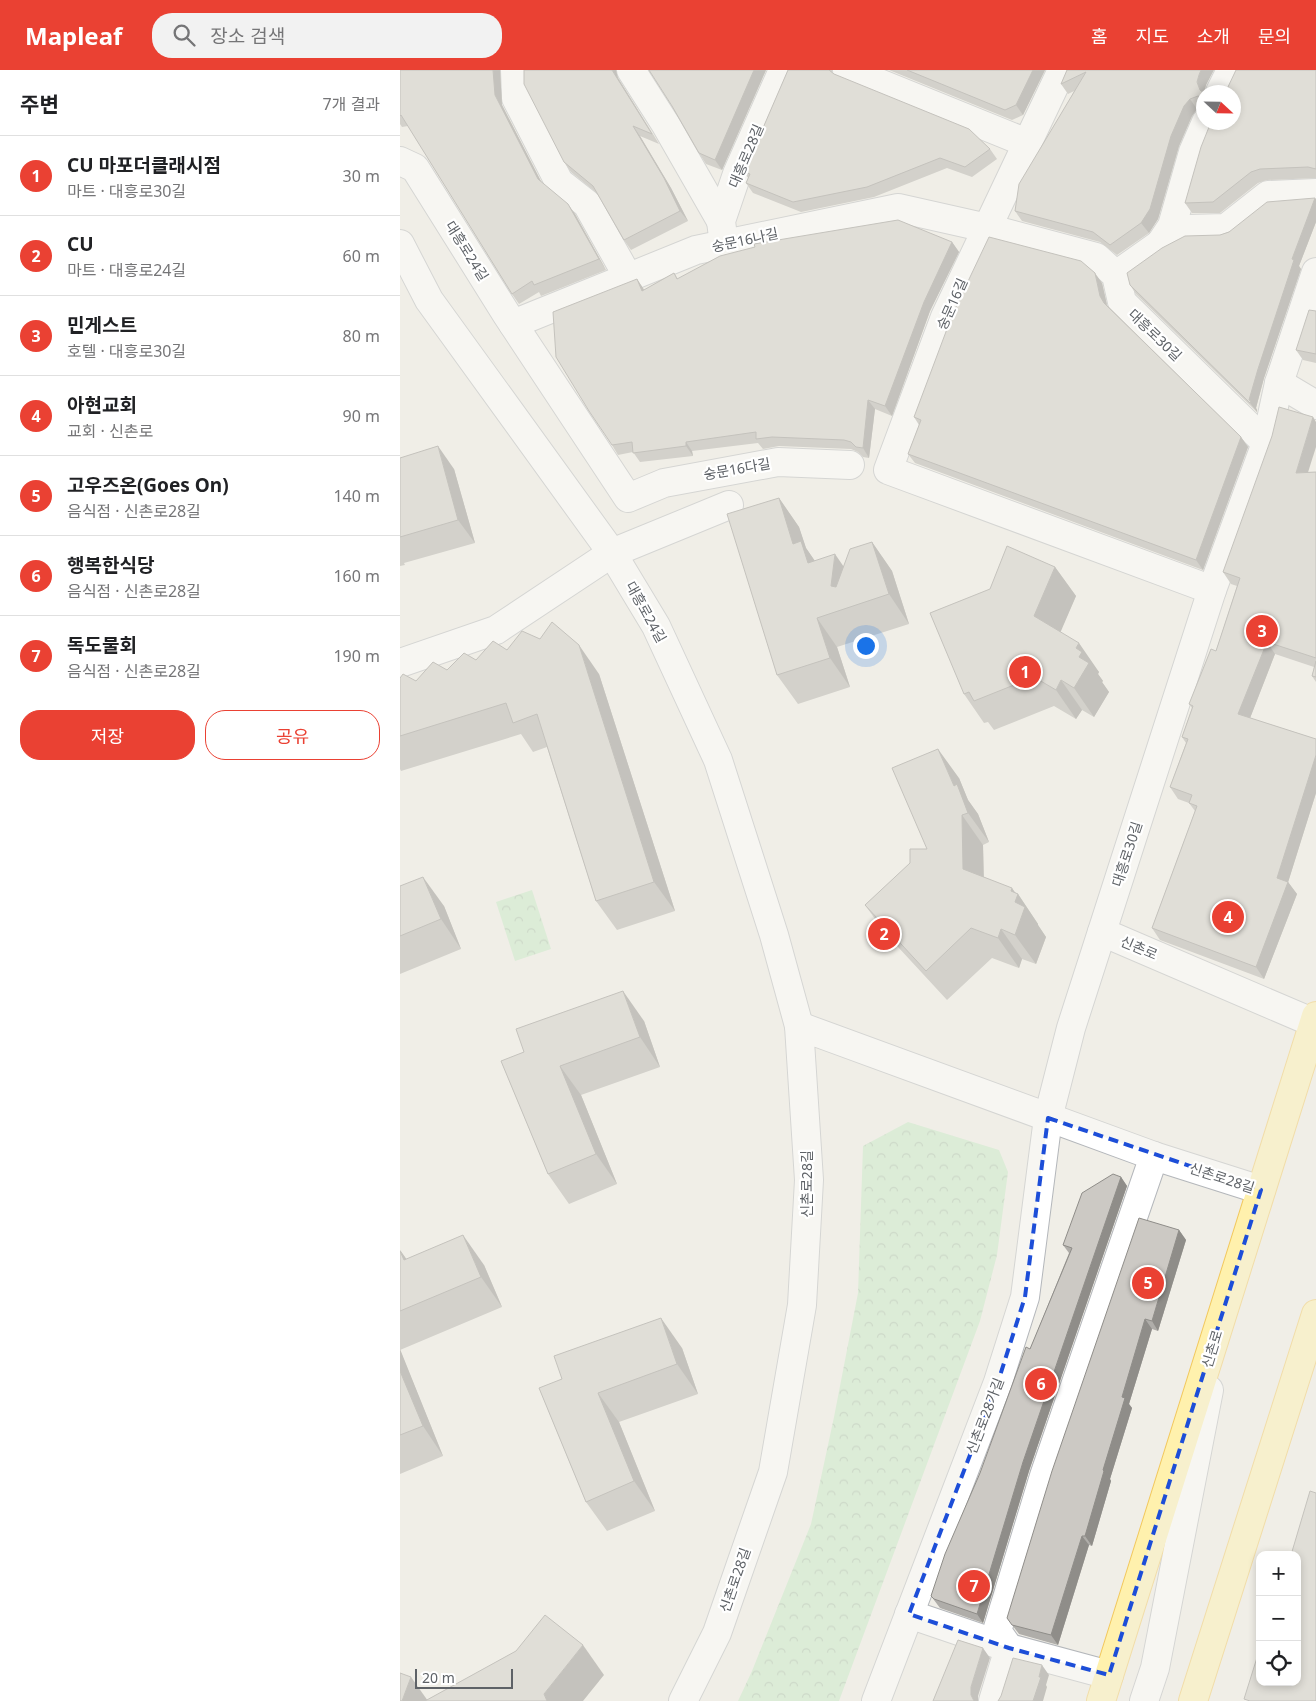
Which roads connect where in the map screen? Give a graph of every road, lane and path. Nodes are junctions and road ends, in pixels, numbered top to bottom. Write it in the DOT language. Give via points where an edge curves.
graph roads {
  1 [pos="515,70"];
  2 [pos="631,70"];
  3 [pos="783,70"];
  4 [pos="847,70"];
  5 [pos="1062,70"];
  6 [pos="1231,70"];
  7 [pos="1224,85"];
  8 [pos="1203,130"];
  9 [pos="1027,143"];
  10 [pos="400,161"];
  11 [pos="1316,193"];
  12 [pos="987,228"];
  13 [pos="722,233"];
  14 [pos="400,244"];
  15 [pos="1160,244"];
  16 [pos="1316,272"];
  17 [pos="1116,275"];
  18 [pos="628,277"];
  19 [pos="513,324"];
  20 [pos="1279,383"];
  21 [pos="1316,405"];
  22 [pos="1266,443"];
  23 [pos="850,465"];
  24 [pos="628,498"];
  25 [pos="729,505"];
  26 [pos="612,553"];
  27 [pos="1212,590"];
  28 [pos="400,664"];
  29 [pos="1102,932"];
  30 [pos="1315,1019"];
  31 [pos="799,1026"];
  32 [pos="1048,1118"];
  33 [pos="1154,1156"];
  34 [pos="1262,1190"];
  35 [pos="1225,1307"];
  36 [pos="1316,1314"];
  37 [pos="909,1614"];
  38 [pos="1009,1648"];
  39 [pos="1110,1675"];
  40 [pos="683,1701"];
  41 [pos="876,1701"];
  42 [pos="993,1701"];
  43 [pos="1101,1701"];
  44 [pos="1144,1701"];
  45 [pos="1193,1701"];
  1 -- 18 [label="street" via="516,98 558,182 587,204"];
  2 -- 13 [label="street" via="666,125"];
  3 -- 13 [label="street, 대흥로28길" via="737,174"];
  4 -- 9 [label="street"];
  5 -- 9 [label="street, 숭문16길"];
  6 -- 7 [label="street"];
  8 -- 15 [label="street" via="1172,226"];
  9 -- 12 [label="street, 숭문16길"];
  10 -- 19 [label="street, 대흥로24길" via="415,168"];
  11 -- 15 [label="street" via="1268,195 1226,228 1187,229"];
  12 -- 13 [label="street, 숭문16나길" via="898,208"];
  12 -- 17 [label="street" via="1096,257"];
  12 -- 27 [label="street, 숭문16길" via="945,317 888,470"];
  13 -- 18 [label="street, 숭문16나길" via="696,250"];
  14 -- 26 [label="street, 대흥로24길" via="429,300"];
  15 -- 17 [label="street"];
  16 -- 20 [label="street, 대흥로30길"];
  17 -- 22 [label="street, 대흥로30길" via="1122,302"];
  18 -- 19 [label="street, 숭문16나길"];
  19 -- 24 [label="street, 대흥로24길"];
  20 -- 21 [label="street"];
  20 -- 22 [label="street, 대흥로30길"];
  22 -- 27 [label="street, 대흥로30길"];
  23 -- 24 [label="street, 숭문16다길" via="778,462 664,483"];
  25 -- 26 [label="street"];
  26 -- 28 [label="street" via="496,630"];
  26 -- 31 [label="street, 대흥로24길" via="656,626 718,760 774,935"];
  27 -- 29 [label="street, 대흥로30길"];
  29 -- 30 [label="street, 신촌로"];
  29 -- 32 [label="street, 대흥로30길" via="1071,1028"];
  30 -- 34 [label="main road, 신촌로"];
  31 -- 32 [label="street, 신촌로28길"];
  31 -- 40 [label="street, 신촌로28길" via="809,1180 802,1305 773,1472 717,1633"];
  32 -- 33 [label="street, 신촌로28길"];
  32 -- 37 [label="street, 신촌로28가길" via="1025,1297 998,1382"];
  33 -- 34 [label="street, 신촌로28길"];
  33 -- 38 [label="street" via="1044,1476 997,1631"];
  34 -- 35 [label="main road, 신촌로"];
  35 -- 39 [label="main road, 신촌로"];
  35 -- 44 [label="street" via="1155,1668"];
  36 -- 45 [label="main road"];
  37 -- 38 [label="street"];
  37 -- 41 [label="street, 신촌로28가길"];
  38 -- 39 [label="street"];
  38 -- 42 [label="street"];
  39 -- 43 [label="main road, 신촌로"];
}
